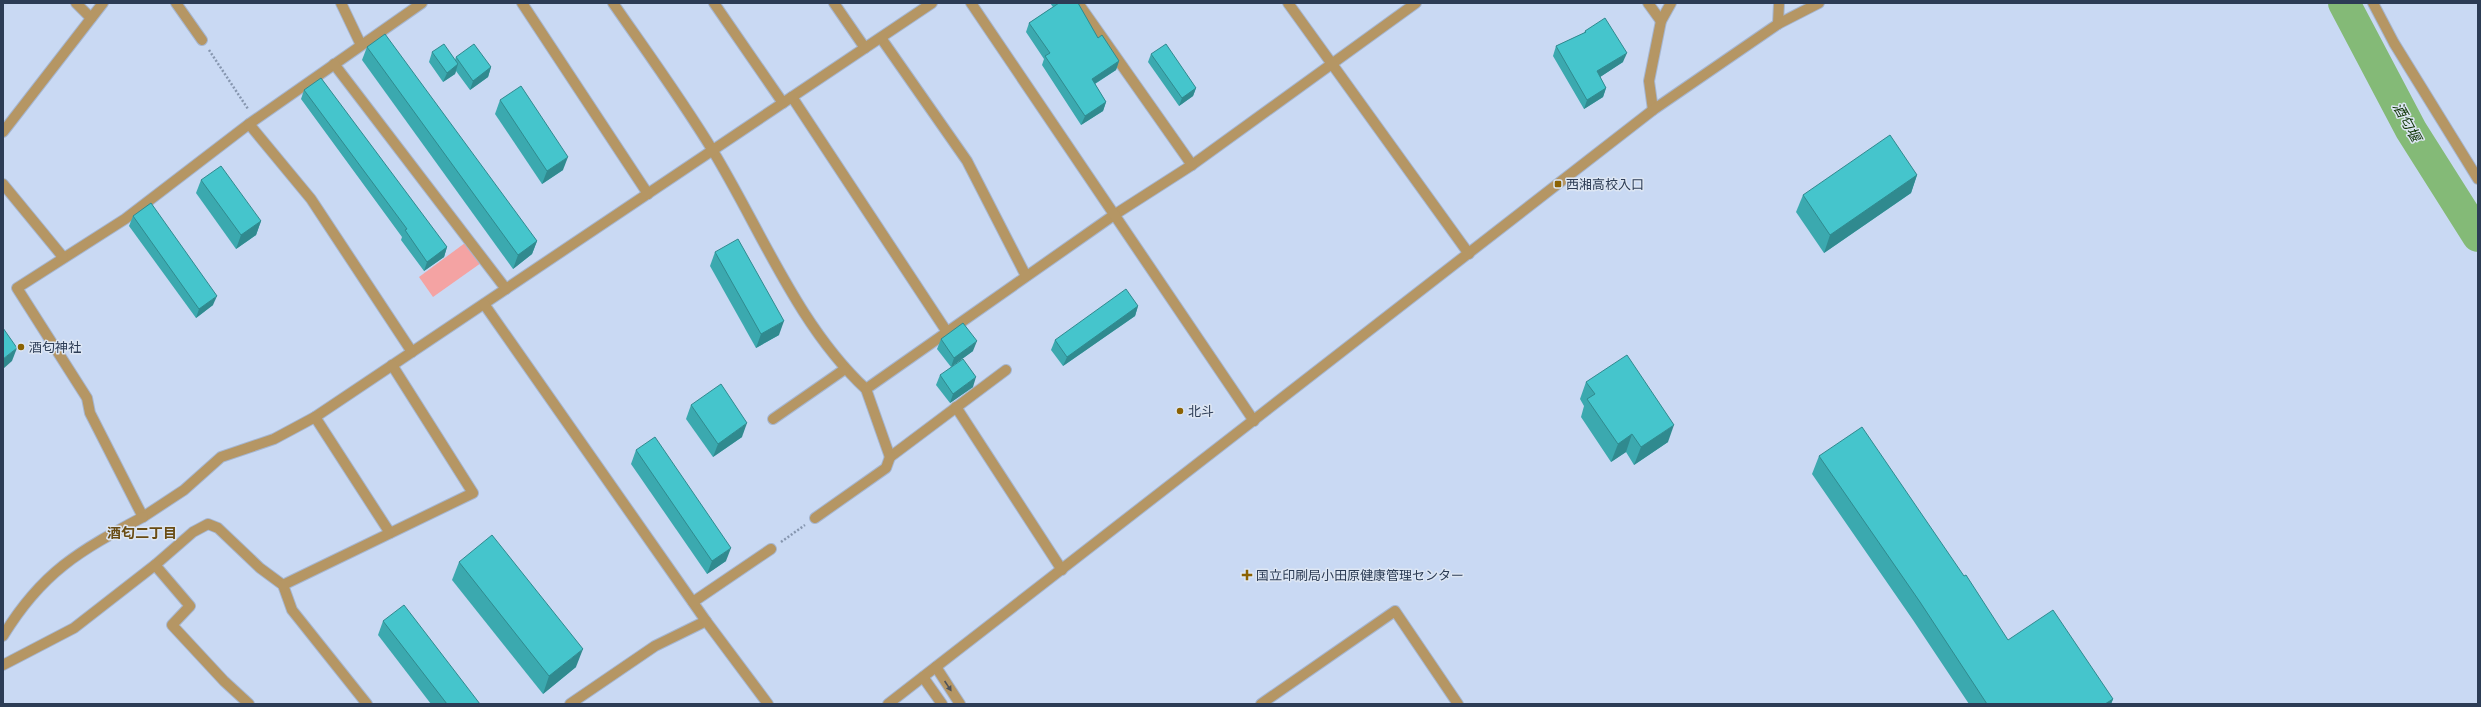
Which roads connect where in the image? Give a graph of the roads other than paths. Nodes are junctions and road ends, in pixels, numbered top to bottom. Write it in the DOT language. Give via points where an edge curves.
graph roads {
  1 [pos="76,3"];
  2 [pos="103,3"];
  3 [pos="176,3"];
  4 [pos="341,3"];
  5 [pos="422,3"];
  6 [pos="522,3"];
  7 [pos="613,3"];
  8 [pos="714,3"];
  9 [pos="834,3"];
  10 [pos="932,3"];
  11 [pos="971,3"];
  12 [pos="1078,3"];
  13 [pos="1288,3"];
  14 [pos="1416,3"];
  15 [pos="1648,3"];
  16 [pos="1671,3"];
  17 [pos="1779,3"];
  18 [pos="1819,3"];
  19 [pos="2374,3"];
  20 [pos="91,18"];
  21 [pos="1661,21"];
  22 [pos="1778,24"];
  23 [pos="881,38"];
  24 [pos="202,40"];
  25 [pos="361,45"];
  26 [pos="865,48"];
  27 [pos="334,64"];
  28 [pos="1332,64"];
  29 [pos="792,97"];
  30 [pos="783,103"];
  31 [pos="1653,110"];
  32 [pos="252,122"];
  33 [pos="3,132"];
  34 [pos="713,150"];
  35 [pos="1192,165"];
  36 [pos="2478,179"];
  37 [pos="3,184"];
  38 [pos="648,194"];
  39 [pos="1114,215"];
  40 [pos="1469,254"];
  41 [pos="63,257"];
  42 [pos="1026,276"];
  43 [pos="506,289"];
  44 [pos="484,304"];
  45 [pos="946,332"];
  46 [pos="412,352"];
  47 [pos="392,365"];
  48 [pos="845,369"];
  49 [pos="1006,370"];
  50 [pos="866,389"];
  51 [pos="956,407"];
  52 [pos="314,417"];
  53 [pos="772,419"];
  54 [pos="1254,421"];
  55 [pos="890,457"];
  56 [pos="143,517"];
  57 [pos="815,518"];
  58 [pos="390,533"];
  59 [pos="771,549"];
  60 [pos="155,565"];
  61 [pos="1062,570"];
  62 [pos="284,585"];
  63 [pos="693,602"];
  64 [pos="706,621"];
  65 [pos="3,636"];
  66 [pos="3,665"];
  67 [pos="936,668"];
  68 [pos="923,677"];
  69 [pos="250,704"];
  70 [pos="367,704"];
  71 [pos="570,704"];
  72 [pos="768,704"];
  73 [pos="888,704"];
  74 [pos="942,704"];
  75 [pos="960,704"];
  76 [pos="1261,704"];
  77 [pos="1458,704"];
  1 -- 20 [label="street"];
  2 -- 20 [label="street"];
  3 -- 24 [label="street"];
  4 -- 25 [label="street"];
  5 -- 25 [label="street"];
  6 -- 38 [label="street"];
  7 -- 34 [label="street"];
  8 -- 30 [label="street"];
  9 -- 26 [label="street"];
  10 -- 23 [label="street"];
  11 -- 39 [label="street"];
  12 -- 35 [label="street"];
  13 -- 28 [label="street"];
  14 -- 28 [label="street"];
  15 -- 21 [label="street"];
  16 -- 21 [label="street"];
  17 -- 22 [label="street"];
  18 -- 22 [label="street"];
  19 -- 36 [label="street" via="2402,57"];
  20 -- 33 [label="street"];
  21 -- 31 [label="street" via="1649,81"];
  22 -- 31 [label="street"];
  23 -- 26 [label="street"];
  23 -- 42 [label="street" via="967,161"];
  25 -- 27 [label="street"];
  26 -- 29 [label="street"];
  27 -- 32 [label="street"];
  27 -- 43 [label="street"];
  28 -- 35 [label="street"];
  28 -- 40 [label="street"];
  29 -- 30 [label="street"];
  29 -- 45 [label="street"];
  30 -- 34 [label="street"];
  31 -- 40 [label="street"];
  32 -- 41 [label="street" via="125,219"];
  32 -- 46 [label="street" via="311,199"];
  34 -- 38 [label="street"];
  34 -- 48 [label="street" via="810,322"];
  35 -- 39 [label="street"];
  37 -- 41 [label="street"];
  38 -- 43 [label="street"];
  39 -- 42 [label="street"];
  39 -- 54 [label="street"];
  40 -- 54 [label="street"];
  41 -- 56 [label="street" via="17,288 87,398 90,413"];
  42 -- 45 [label="street"];
  43 -- 44 [label="street"];
  44 -- 46 [label="street"];
  44 -- 63 [label="street"];
  45 -- 50 [label="street"];
  46 -- 47 [label="street"];
  47 -- 52 [label="street"];
  47 -- 58 [label="street" via="473,493"];
  48 -- 50 [label="street"];
  48 -- 53 [label="street"];
  49 -- 51 [label="street"];
  50 -- 55 [label="street"];
  51 -- 55 [label="street"];
  51 -- 61 [label="street"];
  52 -- 56 [label="street" via="274,439 221,456 184,490"];
  52 -- 58 [label="street"];
  54 -- 61 [label="street"];
  55 -- 57 [label="street" via="886,468"];
  56 -- 65 [label="street" via="77,554 49,576 19,609"];
  58 -- 62 [label="street"];
  59 -- 63 [label="street"];
  60 -- 62 [label="street" via="193,532 208,524 218,528 260,568"];
  60 -- 66 [label="street" via="74,628"];
  60 -- 69 [label="street" via="190,606 172,625 224,681"];
  61 -- 67 [label="street"];
  62 -- 70 [label="street" via="292,610"];
  63 -- 64 [label="street"];
  64 -- 71 [label="street" via="655,646"];
  64 -- 72 [label="street"];
  67 -- 68 [label="street"];
  67 -- 75 [label="street, one-way"];
  68 -- 73 [label="street"];
  68 -- 74 [label="street"];
  76 -- 77 [label="street" via="1395,611"];
}
